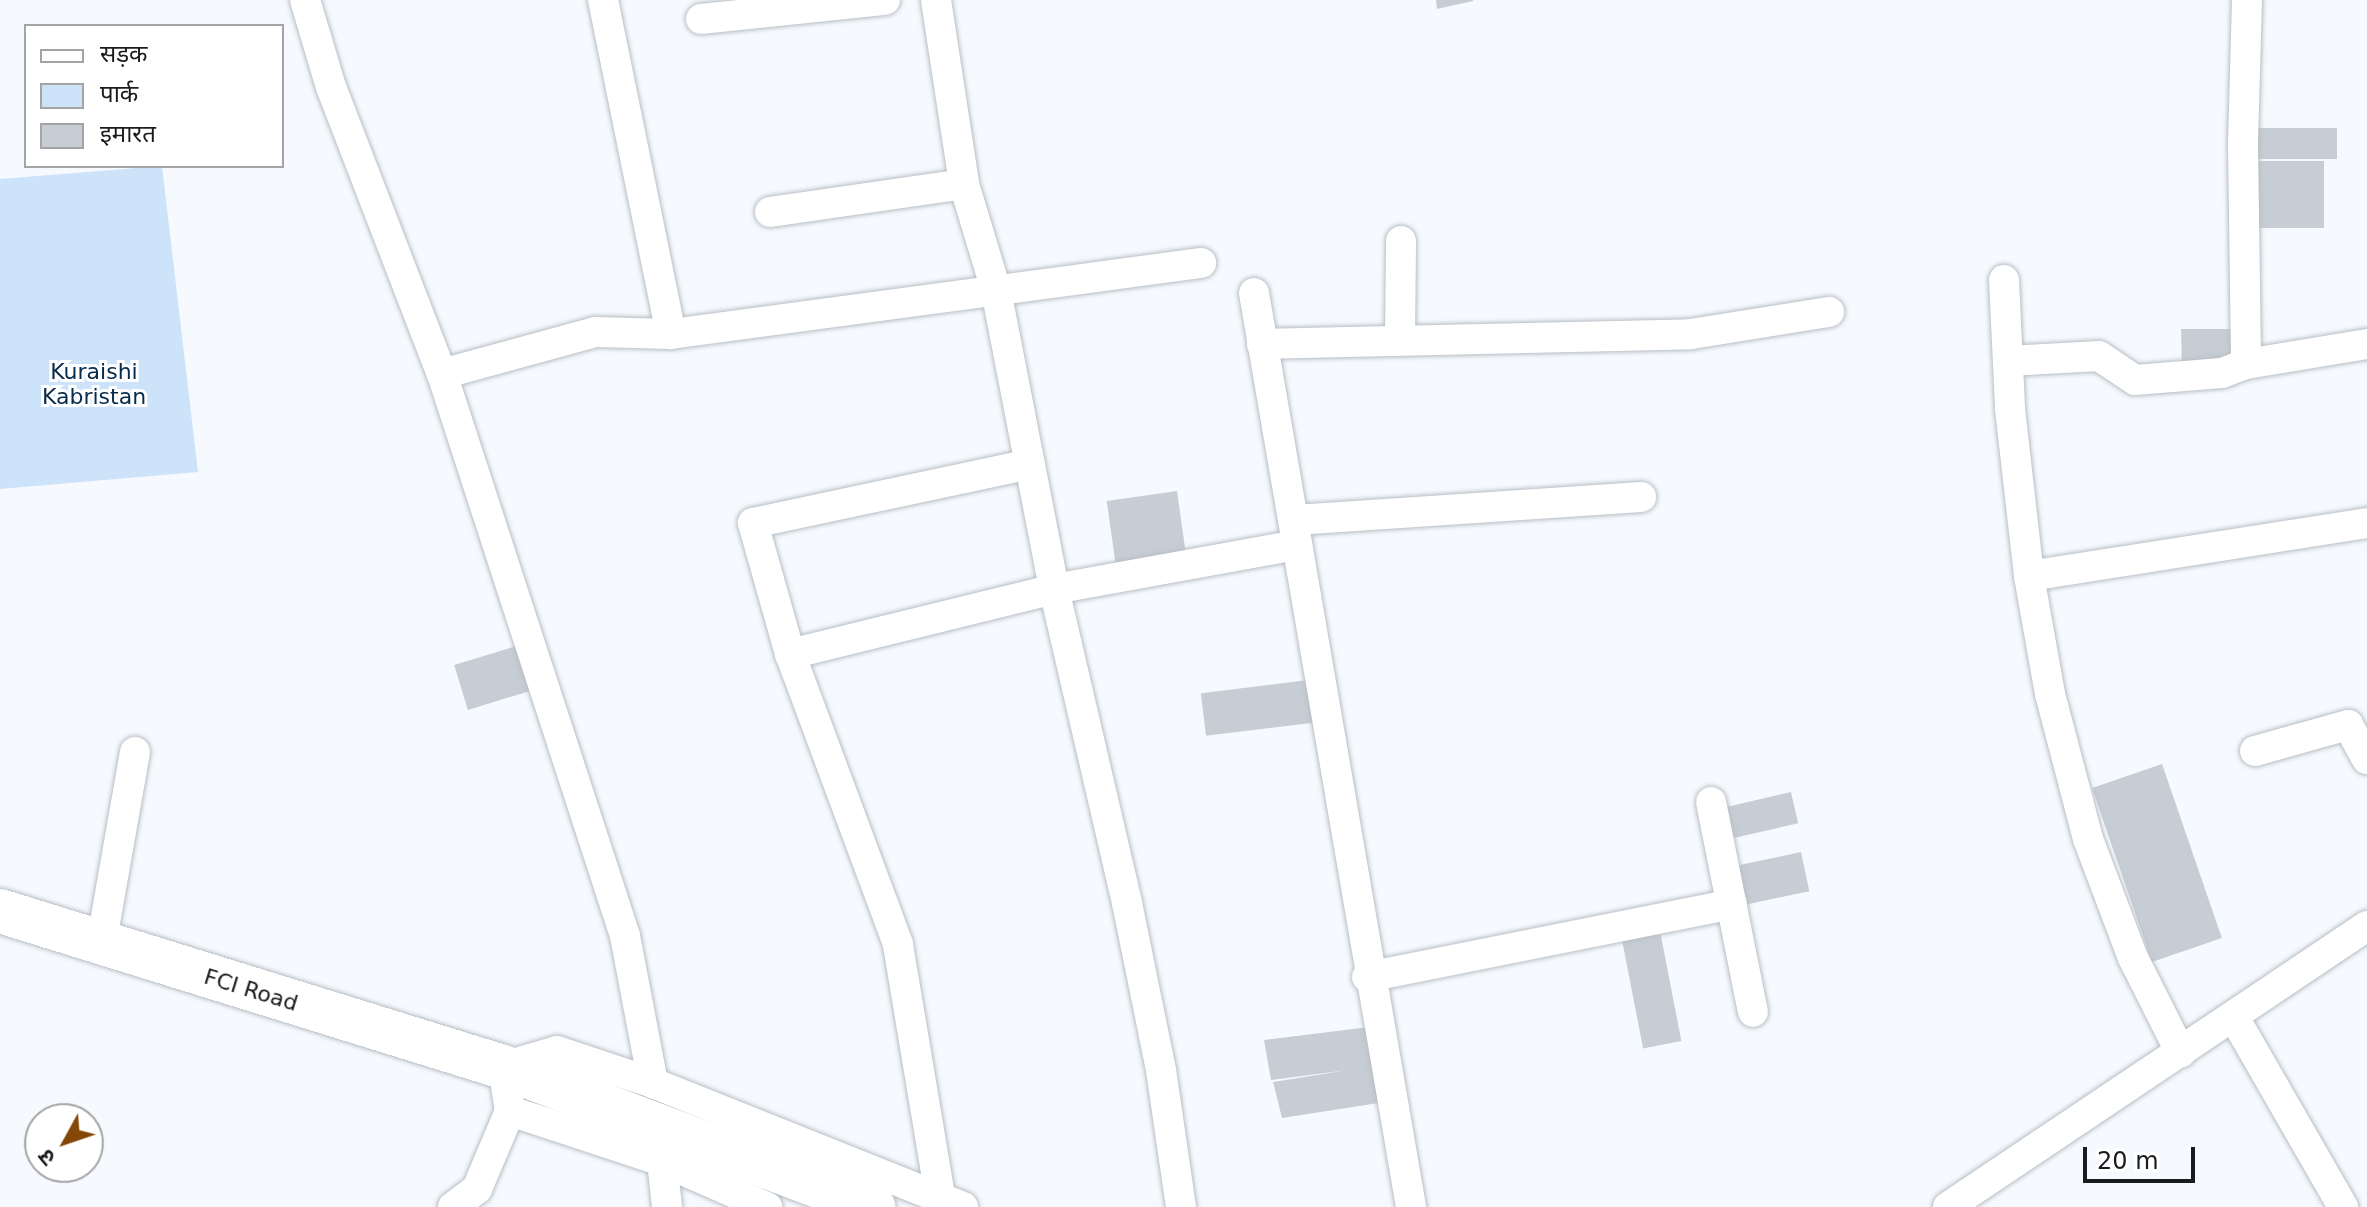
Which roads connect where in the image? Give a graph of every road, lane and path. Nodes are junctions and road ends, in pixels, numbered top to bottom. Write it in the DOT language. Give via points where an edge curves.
graph roads {
  1 [pos="305,0"];
  2 [pos="603,0"];
  3 [pos="885,0"];
  4 [pos="936,0"];
  5 [pos="2247,0"];
  6 [pos="701,19"];
  7 [pos="964,184"];
  8 [pos="770,212"];
  9 [pos="1401,241"];
  10 [pos="1201,263"];
  11 [pos="2004,280"];
  12 [pos="996,290"];
  13 [pos="1254,293"];
  14 [pos="1829,312"];
  15 [pos="671,334"];
  16 [pos="1400,340"];
  17 [pos="1262,344"];
  18 [pos="2367,344"];
  19 [pos="2008,361"];
  20 [pos="2246,364"];
  21 [pos="442,374"];
  22 [pos="1030,464"];
  23 [pos="1641,497"];
  24 [pos="2367,523"];
  25 [pos="1296,532"];
  26 [pos="2029,576"];
  27 [pos="1054,589"];
  28 [pos="790,654"];
  29 [pos="2255,751"];
  30 [pos="135,752"];
  31 [pos="2367,759"];
  32 [pos="1711,802"];
  33 [pos="1732,904"];
  34 [pos="0,911"];
  35 [pos="2367,926"];
  36 [pos="101,945"];
  37 [pos="1367,977"];
  38 [pos="1753,1012"];
  39 [pos="2235,1019"];
  40 [pos="2181,1053"];
  41 [pos="503,1067"];
  42 [pos="653,1083"];
  43 [pos="510,1111"];
  44 [pos="662,1161"];
  45 [pos="952,1202"];
  46 [pos="453,1207"];
  47 [pos="667,1207"];
  48 [pos="767,1207"];
  49 [pos="873,1207"];
  50 [pos="1181,1207"];
  51 [pos="1411,1207"];
  52 [pos="1948,1207"];
  53 [pos="2343,1207"];
  1 -- 21 [label="street" via="331,87"];
  2 -- 15 [label="street"];
  3 -- 6 [label="street"];
  4 -- 7 [label="street"];
  5 -- 20 [label="street"];
  7 -- 8 [label="street"];
  7 -- 12 [label="street"];
  9 -- 16 [label="street"];
  10 -- 12 [label="street"];
  11 -- 19 [label="street"];
  12 -- 15 [label="street"];
  12 -- 22 [label="street"];
  13 -- 17 [label="street"];
  14 -- 16 [label="street" via="1691,334"];
  15 -- 21 [label="street" via="596,332"];
  16 -- 17 [label="street"];
  17 -- 25 [label="street"];
  18 -- 20 [label="street"];
  19 -- 20 [label="street" via="2099,356 2135,380 2222,373"];
  19 -- 26 [label="street"];
  21 -- 42 [label="street" via="625,936"];
  22 -- 27 [label="street"];
  22 -- 28 [label="street" via="753,523"];
  23 -- 25 [label="street"];
  24 -- 26 [label="street"];
  25 -- 27 [label="street"];
  25 -- 37 [label="street"];
  26 -- 40 [label="street" via="2050,694 2088,839 2133,958"];
  27 -- 28 [label="street"];
  27 -- 50 [label="street" via="1130,918"];
  28 -- 45 [label="street" via="898,944"];
  29 -- 31 [label="street" via="2348,725"];
  30 -- 36 [label="street"];
  32 -- 33 [label="street"];
  33 -- 37 [label="street"];
  33 -- 38 [label="street"];
  34 -- 36 [label="main road, FCI Road"];
  35 -- 39 [label="street"];
  36 -- 41 [label="main road, FCI Road"];
  37 -- 51 [label="street"];
  39 -- 40 [label="street"];
  39 -- 53 [label="street"];
  40 -- 52 [label="street"];
  41 -- 42 [label="street" via="557,1051"];
  41 -- 43 [label="street"];
  41 -- 49 [label="main road, FCI Road"];
  42 -- 45 [label="street"];
  43 -- 44 [label="street"];
  43 -- 46 [label="street" via="477,1189"];
  44 -- 47 [label="street"];
  44 -- 48 [label="street"];
}
